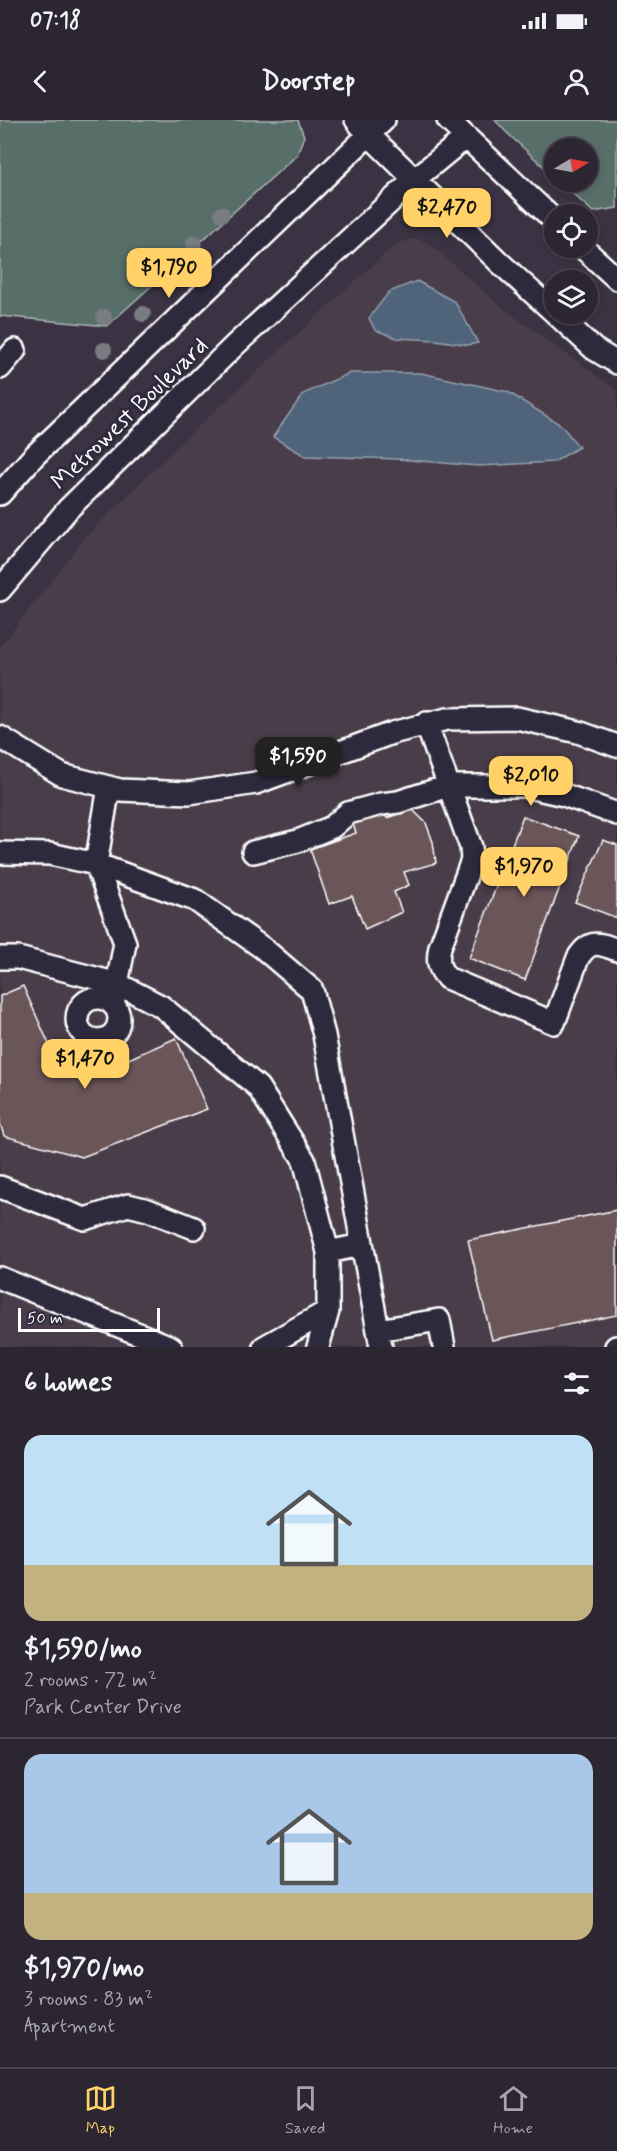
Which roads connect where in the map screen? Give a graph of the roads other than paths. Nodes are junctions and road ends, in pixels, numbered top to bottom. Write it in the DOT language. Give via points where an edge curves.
graph roads {
  1 [pos="384,120"];
  2 [pos="448,120"];
  3 [pos="362,127"];
  4 [pos="465,138"];
  5 [pos="414,179"];
  6 [pos="544,211"];
  7 [pos="594,258"];
  8 [pos="617,279"];
  9 [pos="544,303"];
  10 [pos="567,324"];
  11 [pos="0,348"];
  12 [pos="617,363"];
  13 [pos="0,368"];
  14 [pos="0,494"];
  15 [pos="0,590"];
  16 [pos="426,723"];
  17 [pos="0,737"];
  18 [pos="617,746"];
  19 [pos="448,786"];
  20 [pos="109,787"];
  21 [pos="617,814"];
  22 [pos="253,852"];
  23 [pos="0,853"];
  24 [pos="96,864"];
  25 [pos="617,950"];
  26 [pos="0,958"];
  27 [pos="116,994"];
  28 [pos="0,1187"];
  29 [pos="195,1228"];
  30 [pos="361,1245"];
  31 [pos="328,1252"];
  32 [pos="0,1278"];
  33 [pos="328,1311"];
  34 [pos="379,1339"];
  35 [pos="171,1347"];
  36 [pos="264,1347"];
  37 [pos="318,1347"];
  38 [pos="444,1347"];
  1 -- 3 [label="street, Metrowest Boulevard"];
  2 -- 4 [label="street"];
  3 -- 5 [label="street"];
  3 -- 14 [label="street, Metrowest Boulevard"];
  4 -- 5 [label="street, Metrowest Boulevard"];
  4 -- 6 [label="street"];
  5 -- 9 [label="street"];
  5 -- 15 [label="street, Metrowest Boulevard" via="235,345 76,501"];
  7 -- 8 [label="street"];
  10 -- 12 [label="street" via="594,349"];
  11 -- 13 [label="street" via="15,350"];
  16 -- 18 [label="street" via="517,718"];
  16 -- 19 [label="street"];
  16 -- 20 [label="street" via="256,783 189,793"];
  17 -- 20 [label="street" via="62,775"];
  19 -- 21 [label="street" via="524,786"];
  19 -- 22 [label="street" via="348,813 332,827 298,841"];
  19 -- 25 [label="street" via="471,847 472,860 437,959 447,978 554,1023 584,948 592,944"];
  20 -- 24 [label="street"];
  23 -- 24 [label="street" via="50,854"];
  24 -- 27 [label="street" via="125,943"];
  24 -- 30 [label="street" via="195,900 264,949 312,990 324,1035"];
  26 -- 27 [label="street" via="18,958"];
  27 -- 31 [label="street" via="161,1006 258,1087 304,1160"];
  28 -- 29 [label="street" via="85,1219 128,1204"];
  30 -- 31 [label="street"];
  30 -- 34 [label="street"];
  31 -- 33 [label="street"];
  32 -- 35 [label="street"];
  33 -- 36 [label="street"];
  33 -- 37 [label="street"];
  34 -- 38 [label="street" via="439,1320"];
}
